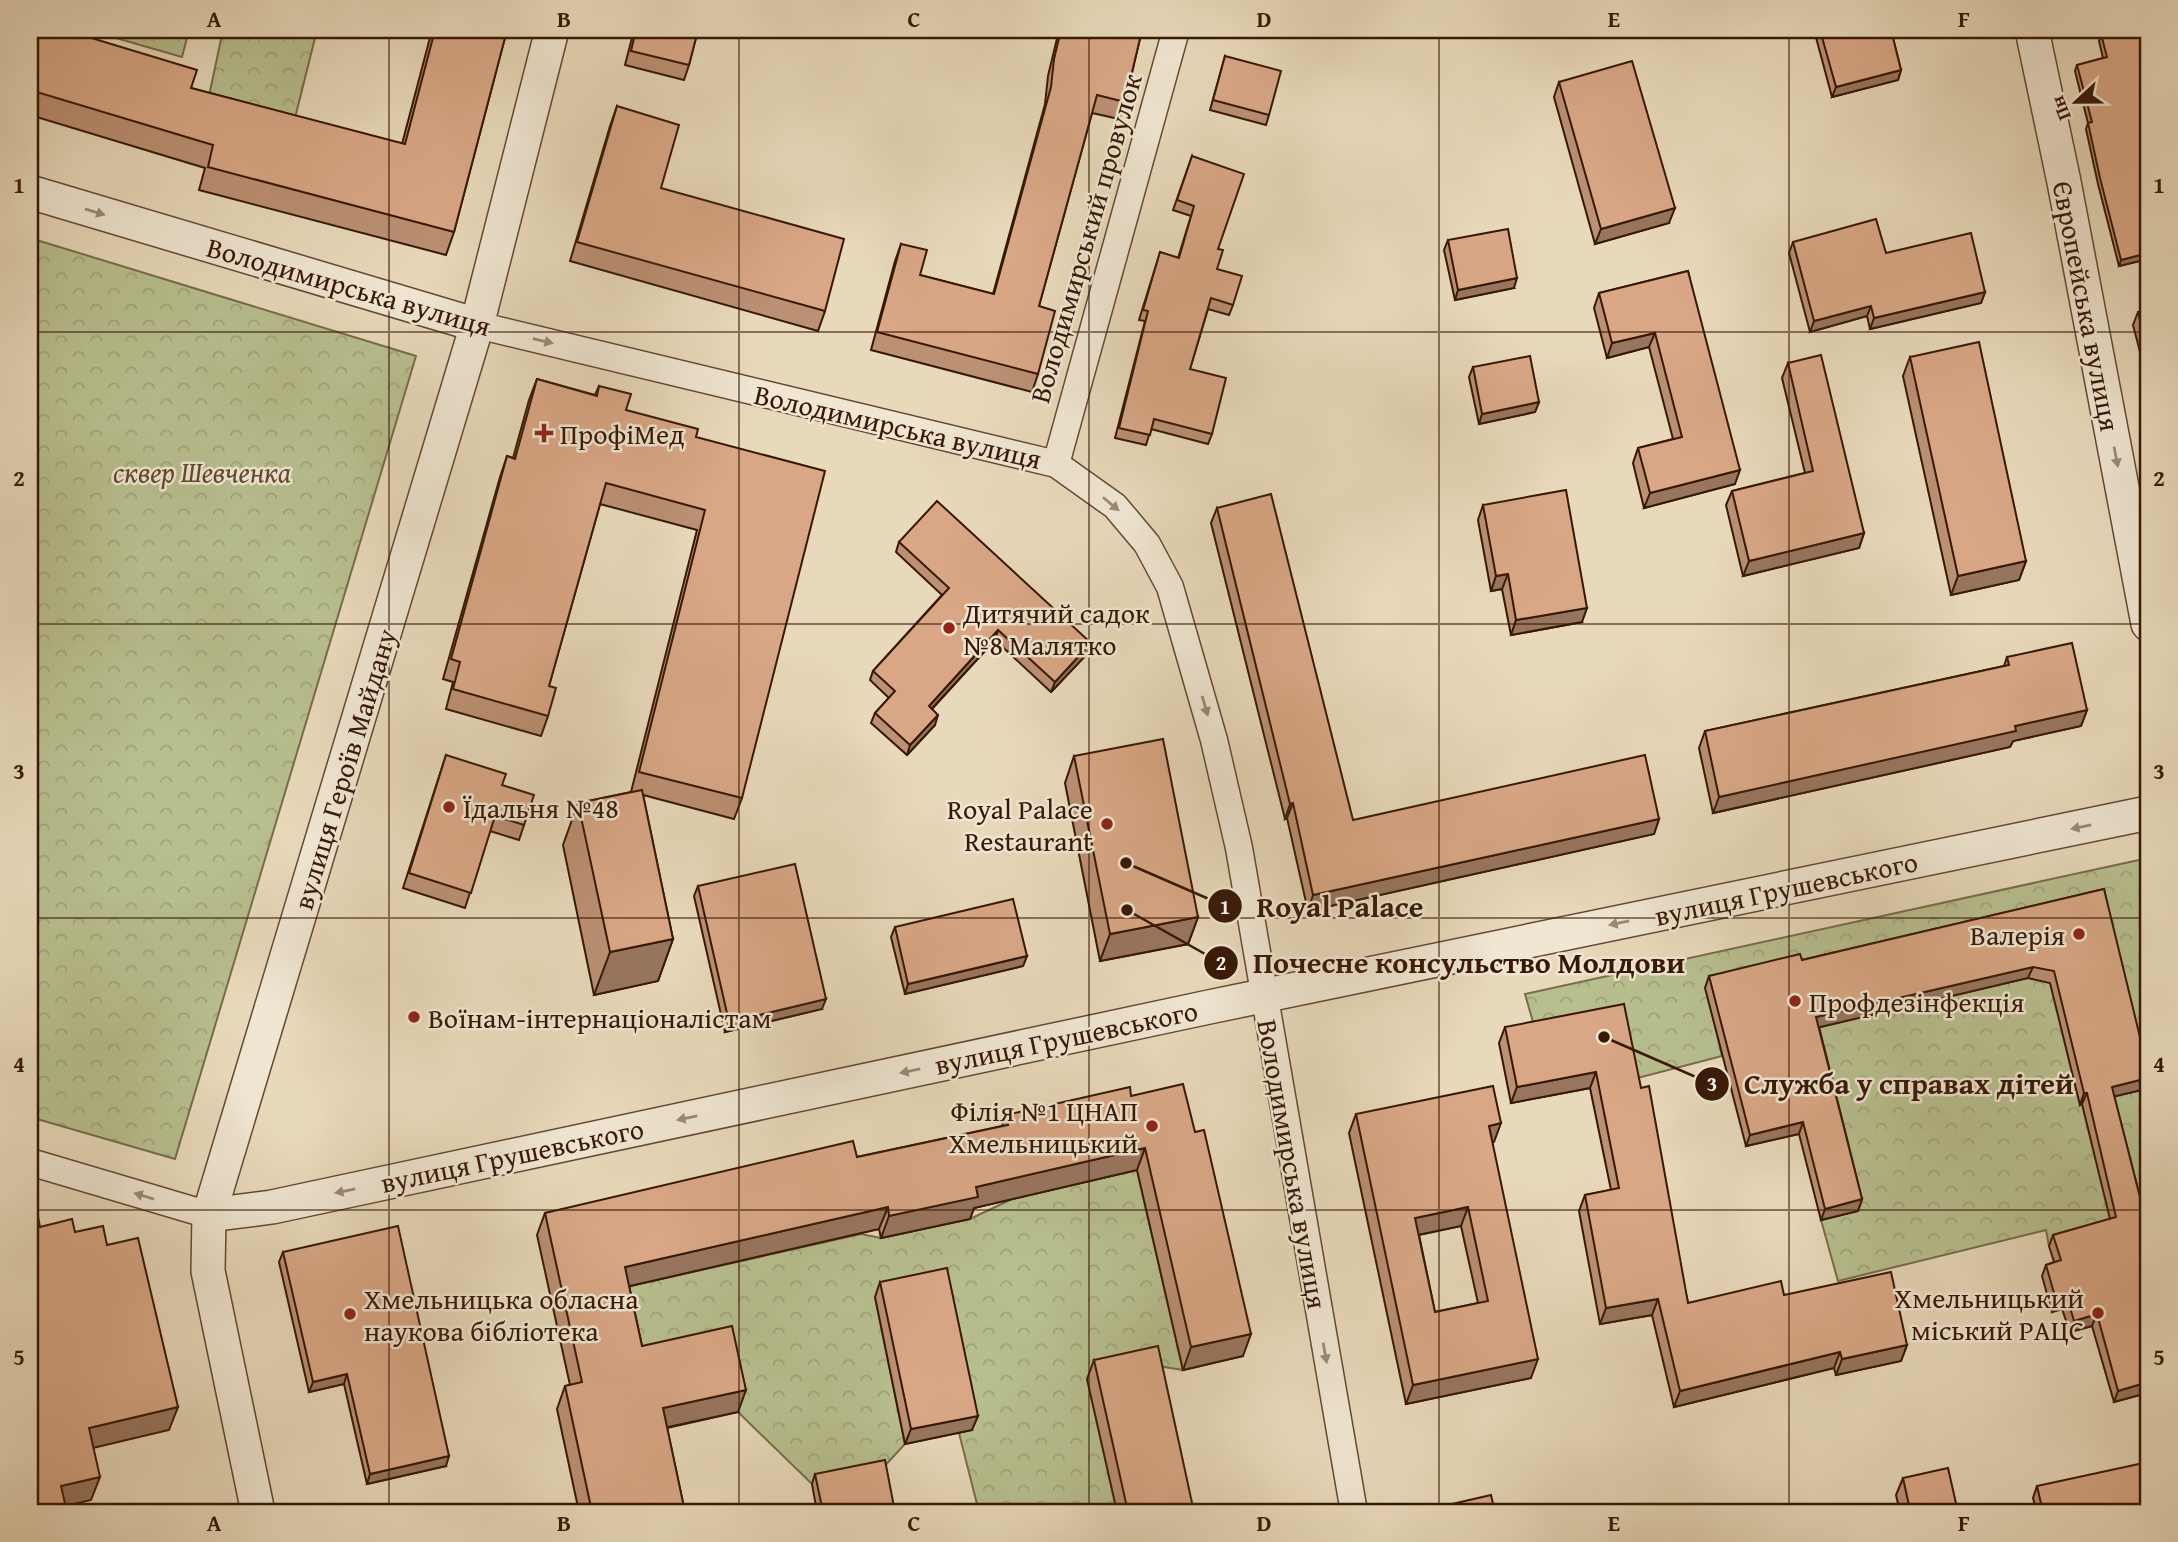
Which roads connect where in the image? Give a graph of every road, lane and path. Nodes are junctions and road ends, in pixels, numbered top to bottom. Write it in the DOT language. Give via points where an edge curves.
graph roads {
  1 [pos="552,30"];
  2 [pos="1176,30"];
  3 [pos="2032,30"];
  4 [pos="30,192"];
  5 [pos="477,325"];
  6 [pos="1056,464"];
  7 [pos="2148,624"];
  8 [pos="2148,813"];
  9 [pos="1264,996"];
  10 [pos="30,1162"];
  11 [pos="209,1215"];
  12 [pos="258,1512"];
  13 [pos="1354,1512"];
  1 -- 5 [label="street, вулиця Героїв Майдану"];
  2 -- 6 [label="street, Володимирський провулок"];
  3 -- 7 [label="street, Європейська вулиця, one-way"];
  4 -- 5 [label="street, Володимирська вулиця, one-way"];
  5 -- 6 [label="street, Володимирська вулиця, one-way"];
  5 -- 11 [label="street, вулиця Героїв Майдану"];
  6 -- 9 [label="street, Володимирська вулиця, one-way" via="1115,506 1147,544 1170,587 1239,848"];
  8 -- 9 [label="street, вулиця Грушевського, one-way"];
  9 -- 11 [label="street, вулиця Грушевського, one-way" via="272,1207"];
  9 -- 13 [label="street, Володимирська вулиця, one-way"];
  11 -- 10 [label="street, вулиця Грушевського, one-way"];
  11 -- 12 [label="street, вулиця Героїв Майдану" via="208,1271"];
}
